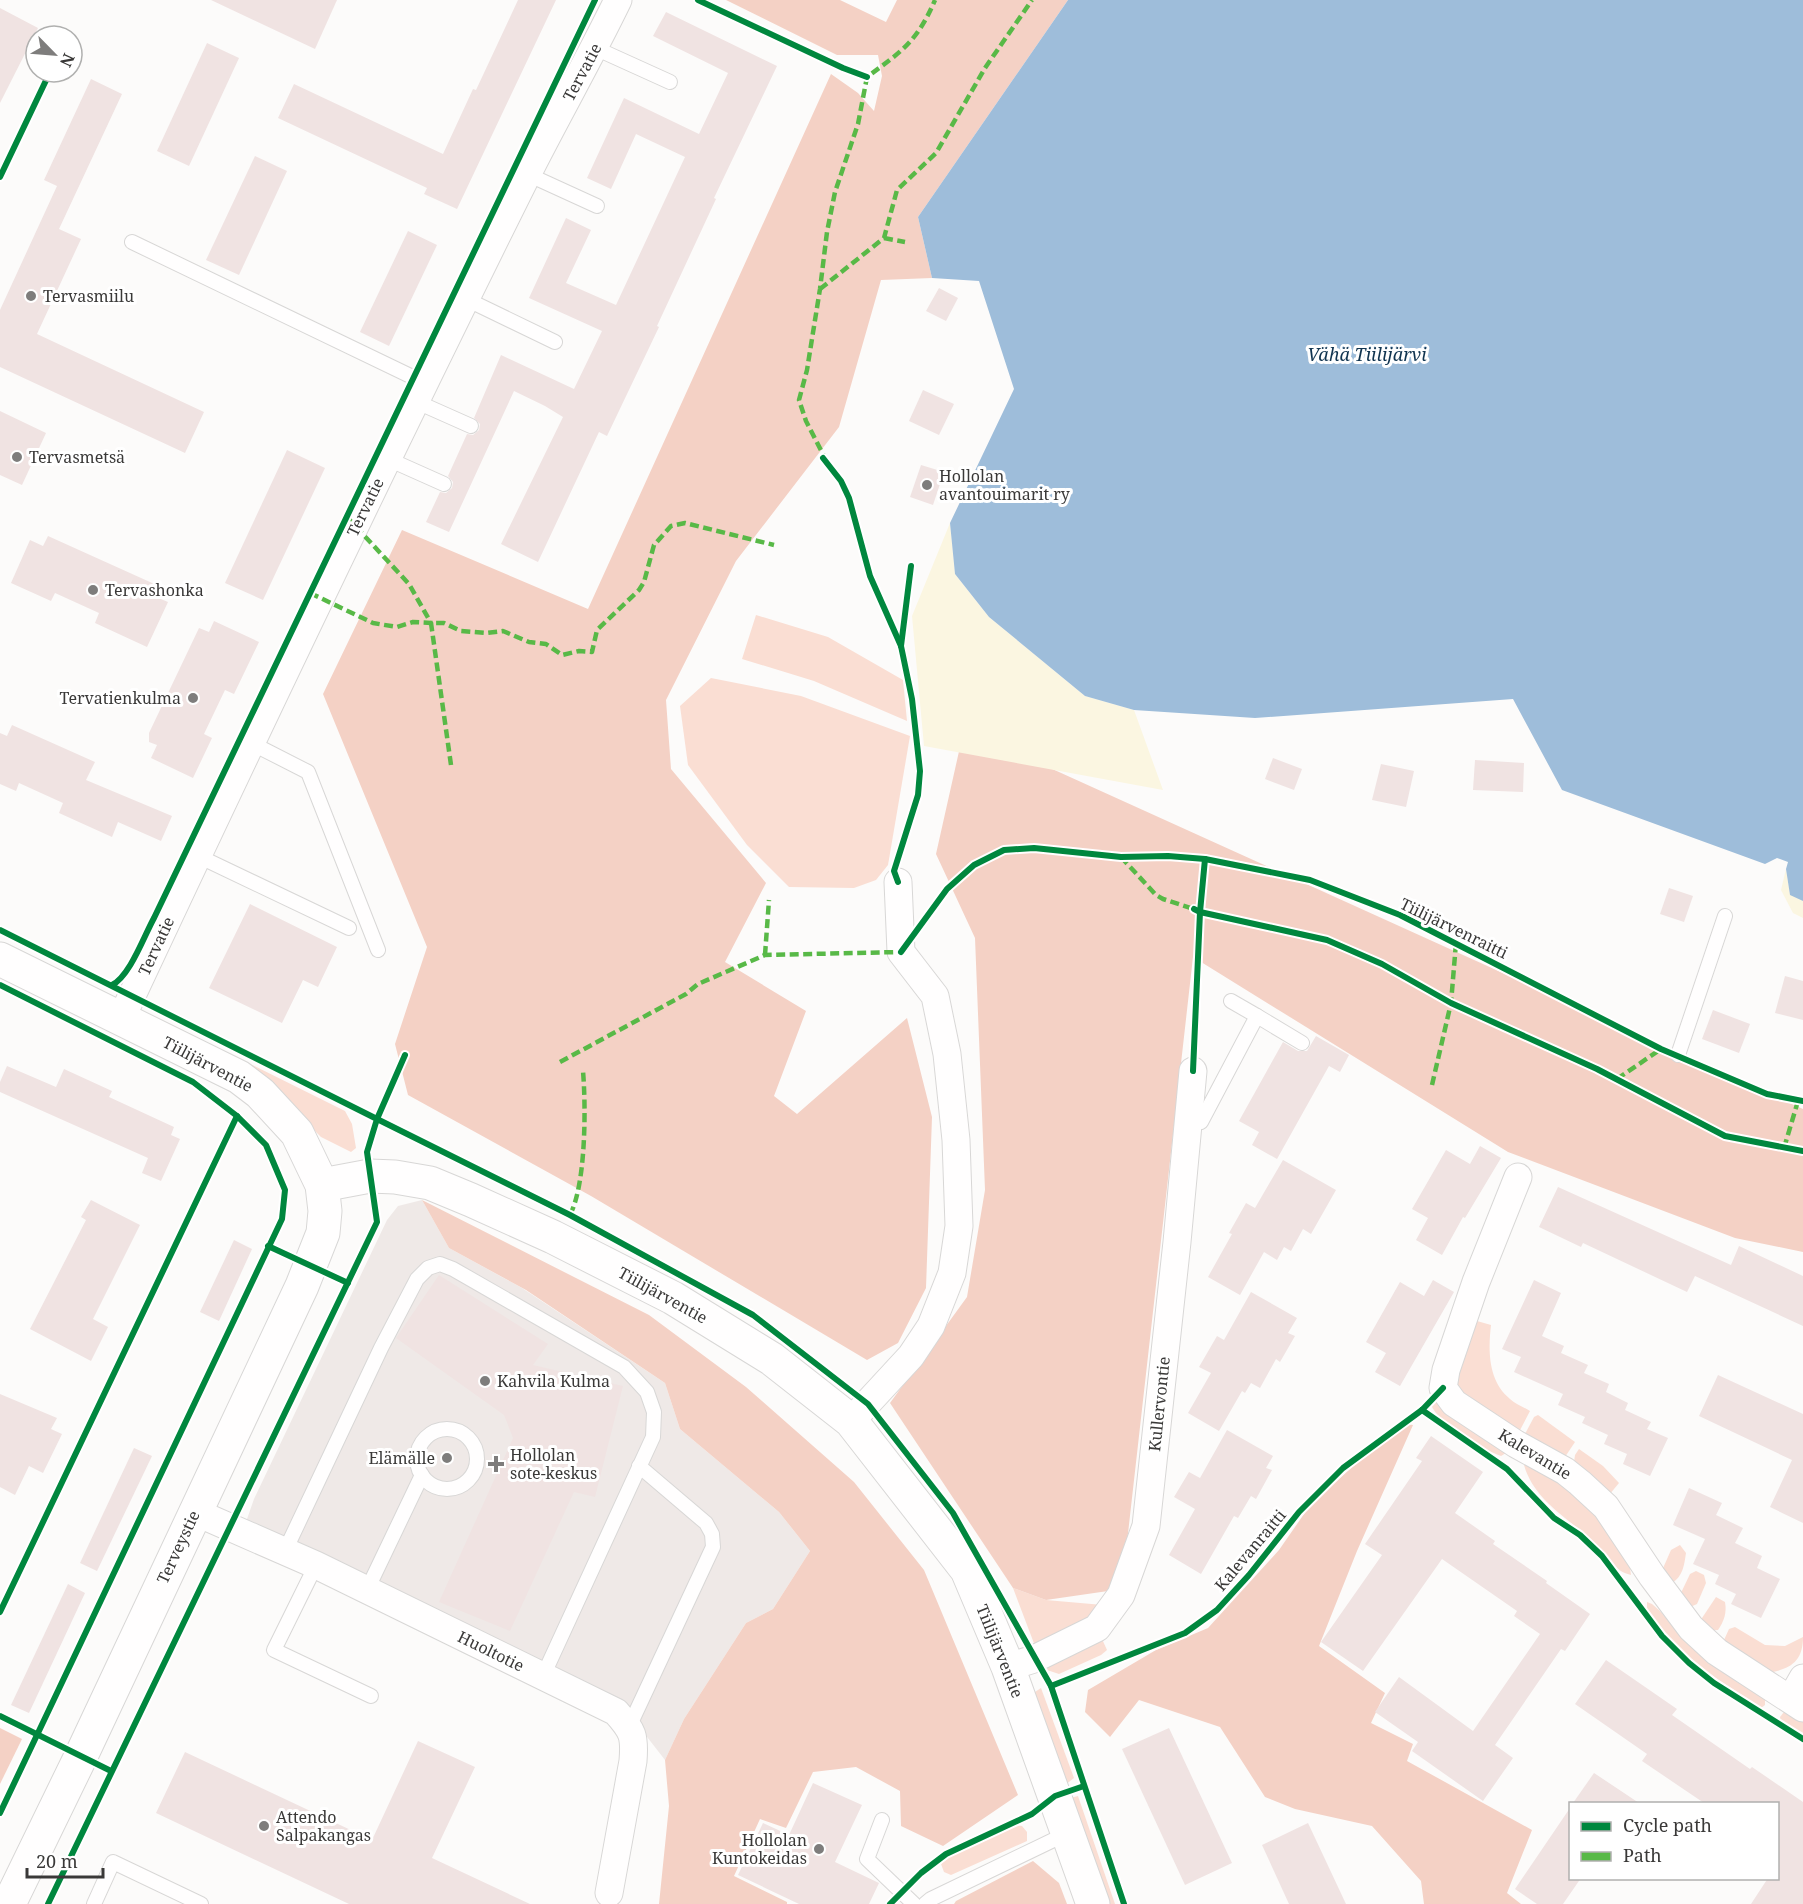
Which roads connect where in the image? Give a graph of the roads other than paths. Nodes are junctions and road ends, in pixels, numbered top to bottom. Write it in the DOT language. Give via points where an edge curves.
graph roads {
  1 [pos="618,0"];
  2 [pos="595,48"];
  3 [pos="669,81"];
  4 [pos="528,174"];
  5 [pos="597,206"];
  6 [pos="132,242"];
  7 [pos="466,299"];
  8 [pos="555,342"];
  9 [pos="421,392"];
  10 [pos="471,426"];
  11 [pos="388,459"];
  12 [pos="444,484"];
  13 [pos="251,743"];
  14 [pos="198,856"];
  15 [pos="898,882"];
  16 [pos="1725,916"];
  17 [pos="350,928"];
  18 [pos="378,950"];
  19 [pos="0,959"];
  20 [pos="1231,1000"];
  21 [pos="1257,1016"];
  22 [pos="121,1019"];
  23 [pos="1302,1043"];
  24 [pos="1678,1055"];
  25 [pos="1193,1071"];
  26 [pos="1201,1122"];
  27 [pos="1518,1177"];
  28 [pos="322,1185"];
  29 [pos="852,1421"];
  30 [pos="639,1466"];
  31 [pos="422,1475"];
  32 [pos="195,1512"];
  33 [pos="285,1551"];
  34 [pos="316,1565"];
  35 [pos="367,1590"];
  36 [pos="1008,1667"];
  37 [pos="543,1676"];
  38 [pos="1799,1695"];
  39 [pos="370,1696"];
  40 [pos="629,1727"];
  41 [pos="882,1820"];
  42 [pos="1068,1833"];
  43 [pos="609,1893"];
  44 [pos="9,1904"];
  45 [pos="94,1904"];
  46 [pos="201,1904"];
  47 [pos="914,1904"];
  48 [pos="925,1904"];
  49 [pos="1093,1904"];
  1 -- 2 [label="street, Tervatie"];
  2 -- 3 [label="lane"];
  2 -- 4 [label="street, Tervatie"];
  4 -- 5 [label="lane"];
  4 -- 7 [label="street, Tervatie"];
  6 -- 9 [label="lane"];
  7 -- 8 [label="lane"];
  7 -- 9 [label="street, Tervatie"];
  9 -- 10 [label="lane"];
  9 -- 11 [label="street, Tervatie"];
  11 -- 12 [label="lane"];
  11 -- 13 [label="street, Tervatie"];
  13 -- 14 [label="street, Tervatie"];
  13 -- 18 [label="lane" via="308,772"];
  14 -- 17 [label="lane"];
  14 -- 22 [label="street, Tervatie"];
  15 -- 29 [label="street" via="901,952 935,996 947,1054 956,1140 958,1226 952,1273 931,1326 911,1356"];
  16 -- 24 [label="lane"];
  19 -- 22 [label="main road, Tiilijärventie"];
  20 -- 21 [label="lane"];
  21 -- 23 [label="lane"];
  21 -- 26 [label="lane"];
  22 -- 28 [label="main road, Tiilijärventie" via="240,1077 260,1093 297,1133"];
  25 -- 36 [label="street, Kullervontie" via="1146,1526 1121,1594 1097,1628 1034,1659"];
  27 -- 38 [label="street, Kalevantie" via="1473,1293 1443,1388 1454,1403 1565,1471 1606,1507 1691,1628 1717,1652"];
  28 -- 29 [label="main road, Tiilijärventie" via="370,1176 395,1177 430,1183 471,1200 673,1298 772,1359"];
  28 -- 32 [label="main road, Terveystie" via="323,1233 302,1286"];
  29 -- 36 [label="main road, Tiilijärventie" via="967,1570"];
  30 -- 33 [label="lane" via="653,1437 654,1412 647,1392 624,1367 440,1264 428,1268 417,1279"];
  30 -- 37 [label="lane"];
  30 -- 40 [label="lane" via="706,1523 713,1547"];
  31 -- 31 [label="lane" via="437,1487 447,1489 465,1483 476,1467 471,1439 453,1429 434,1432 420,1446 417,1456"];
  31 -- 35 [label="lane"];
  32 -- 33 [label="street, Huoltotie"];
  32 -- 44 [label="main road, Terveystie"];
  33 -- 34 [label="street, Huoltotie"];
  34 -- 35 [label="street, Huoltotie"];
  34 -- 39 [label="lane" via="274,1650"];
  35 -- 37 [label="street, Huoltotie"];
  36 -- 42 [label="main road, Tiilijärventie"];
  37 -- 40 [label="street, Huoltotie" via="616,1712"];
  40 -- 43 [label="street" via="634,1743 633,1761"];
  41 -- 47 [label="lane" via="867,1859"];
  42 -- 48 [label="lane"];
  42 -- 49 [label="main road, Tiilijärventie"];
  45 -- 46 [label="lane" via="113,1862"];
}
